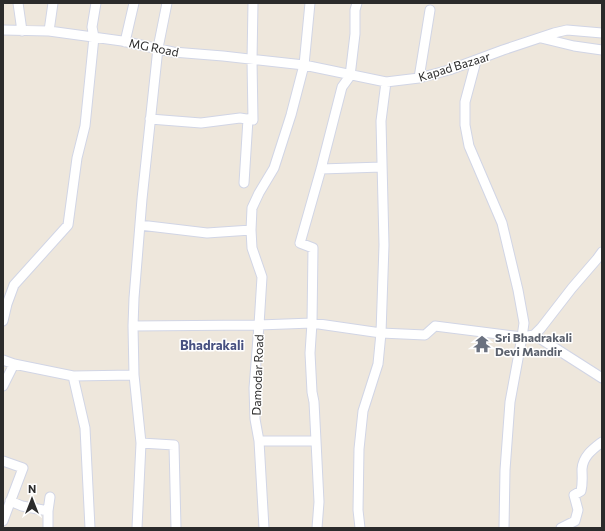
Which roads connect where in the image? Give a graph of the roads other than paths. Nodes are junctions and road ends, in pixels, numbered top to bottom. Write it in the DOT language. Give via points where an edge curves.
graph roads {
  1 [pos="18,3"];
  2 [pos="53,3"];
  3 [pos="96,3"];
  4 [pos="134,3"];
  5 [pos="167,3"];
  6 [pos="253,3"];
  7 [pos="310,3"];
  8 [pos="357,3"];
  9 [pos="430,10"];
  10 [pos="3,30"];
  11 [pos="22,31"];
  12 [pos="49,32"];
  13 [pos="602,33"];
  14 [pos="94,37"];
  15 [pos="539,38"];
  16 [pos="125,42"];
  17 [pos="158,48"];
  18 [pos="602,50"];
  19 [pos="252,60"];
  20 [pos="476,61"];
  21 [pos="304,65"];
  22 [pos="350,76"];
  23 [pos="419,78"];
  24 [pos="386,82"];
  25 [pos="150,119"];
  26 [pos="248,119"];
  27 [pos="382,167"];
  28 [pos="321,169"];
  29 [pos="244,183"];
  30 [pos="140,225"];
  31 [pos="251,230"];
  32 [pos="602,252"];
  33 [pos="3,321"];
  34 [pos="312,323"];
  35 [pos="259,325"];
  36 [pos="133,326"];
  37 [pos="381,333"];
  38 [pos="534,335"];
  39 [pos="522,337"];
  40 [pos="3,360"];
  41 [pos="14,364"];
  42 [pos="134,375"];
  43 [pos="73,376"];
  44 [pos="602,378"];
  45 [pos="3,386"];
  46 [pos="259,441"];
  47 [pos="316,441"];
  48 [pos="602,442"];
  49 [pos="141,443"];
  50 [pos="3,461"];
  51 [pos="50,497"];
  52 [pos="10,501"];
  53 [pos="48,511"];
  54 [pos="3,520"];
  55 [pos="48,528"];
  56 [pos="90,528"];
  57 [pos="137,528"];
  58 [pos="176,528"];
  59 [pos="264,528"];
  60 [pos="317,528"];
  61 [pos="360,528"];
  62 [pos="504,528"];
  63 [pos="561,528"];
  1 -- 11 [label="street"];
  2 -- 12 [label="street"];
  3 -- 14 [label="street" via="92,27"];
  4 -- 16 [label="street"];
  5 -- 17 [label="street"];
  6 -- 19 [label="street"];
  7 -- 21 [label="street"];
  8 -- 22 [label="street"];
  9 -- 23 [label="street"];
  10 -- 11 [label="street, MG Road"];
  11 -- 12 [label="street, MG Road"];
  12 -- 14 [label="street, MG Road"];
  13 -- 15 [label="street, Kapad Bazaar" via="567,30"];
  14 -- 16 [label="street, MG Road"];
  14 -- 33 [label="street" via="85,126 77,158 68,225 14,285"];
  15 -- 18 [label="street"];
  15 -- 20 [label="street, Kapad Bazaar"];
  16 -- 17 [label="street, MG Road"];
  17 -- 19 [label="street, MG Road" via="173,52"];
  17 -- 25 [label="street"];
  19 -- 21 [label="street, MG Road"];
  19 -- 26 [label="street" via="254,120"];
  20 -- 23 [label="street, Kapad Bazaar"];
  20 -- 39 [label="street" via="465,102 465,125 469,146 502,223 524,323"];
  21 -- 22 [label="street, Kapad Bazaar"];
  21 -- 31 [label="street" via="274,168 252,208"];
  22 -- 24 [label="street, Kapad Bazaar"];
  22 -- 28 [label="street" via="342,87"];
  23 -- 24 [label="street, Kapad Bazaar"];
  24 -- 27 [label="street" via="381,121"];
  25 -- 26 [label="street" via="201,123"];
  25 -- 30 [label="street"];
  26 -- 29 [label="street"];
  27 -- 28 [label="street"];
  27 -- 37 [label="street" via="384,245"];
  28 -- 34 [label="street" via="300,244 313,248"];
  30 -- 31 [label="street" via="207,233"];
  30 -- 36 [label="street"];
  31 -- 35 [label="street" via="252,248 262,277"];
  32 -- 38 [label="street"];
  34 -- 35 [label="street"];
  34 -- 37 [label="street"];
  34 -- 47 [label="street" via="310,353"];
  35 -- 36 [label="street, Damodar Road"];
  35 -- 46 [label="street, Damodar Road" via="254,388"];
  36 -- 42 [label="street"];
  37 -- 39 [label="street" via="425,335 435,326"];
  37 -- 61 [label="street" via="378,364 363,411 358,510"];
  38 -- 39 [label="street"];
  38 -- 44 [label="street"];
  39 -- 62 [label="street" via="510,402"];
  40 -- 41 [label="street"];
  41 -- 43 [label="street"];
  41 -- 45 [label="street"];
  42 -- 43 [label="street"];
  42 -- 49 [label="street"];
  43 -- 56 [label="street" via="85,428"];
  46 -- 47 [label="street"];
  46 -- 59 [label="street, Damodar Road"];
  47 -- 60 [label="street" via="319,502"];
  48 -- 63 [label="street" via="584,460 583,484 581,491 574,495 578,510 575,521"];
  49 -- 57 [label="street"];
  49 -- 58 [label="street" via="174,445"];
  50 -- 52 [label="street" via="23,468"];
  51 -- 53 [label="street"];
  52 -- 53 [label="street"];
  52 -- 54 [label="street"];
  53 -- 55 [label="street"];
}
